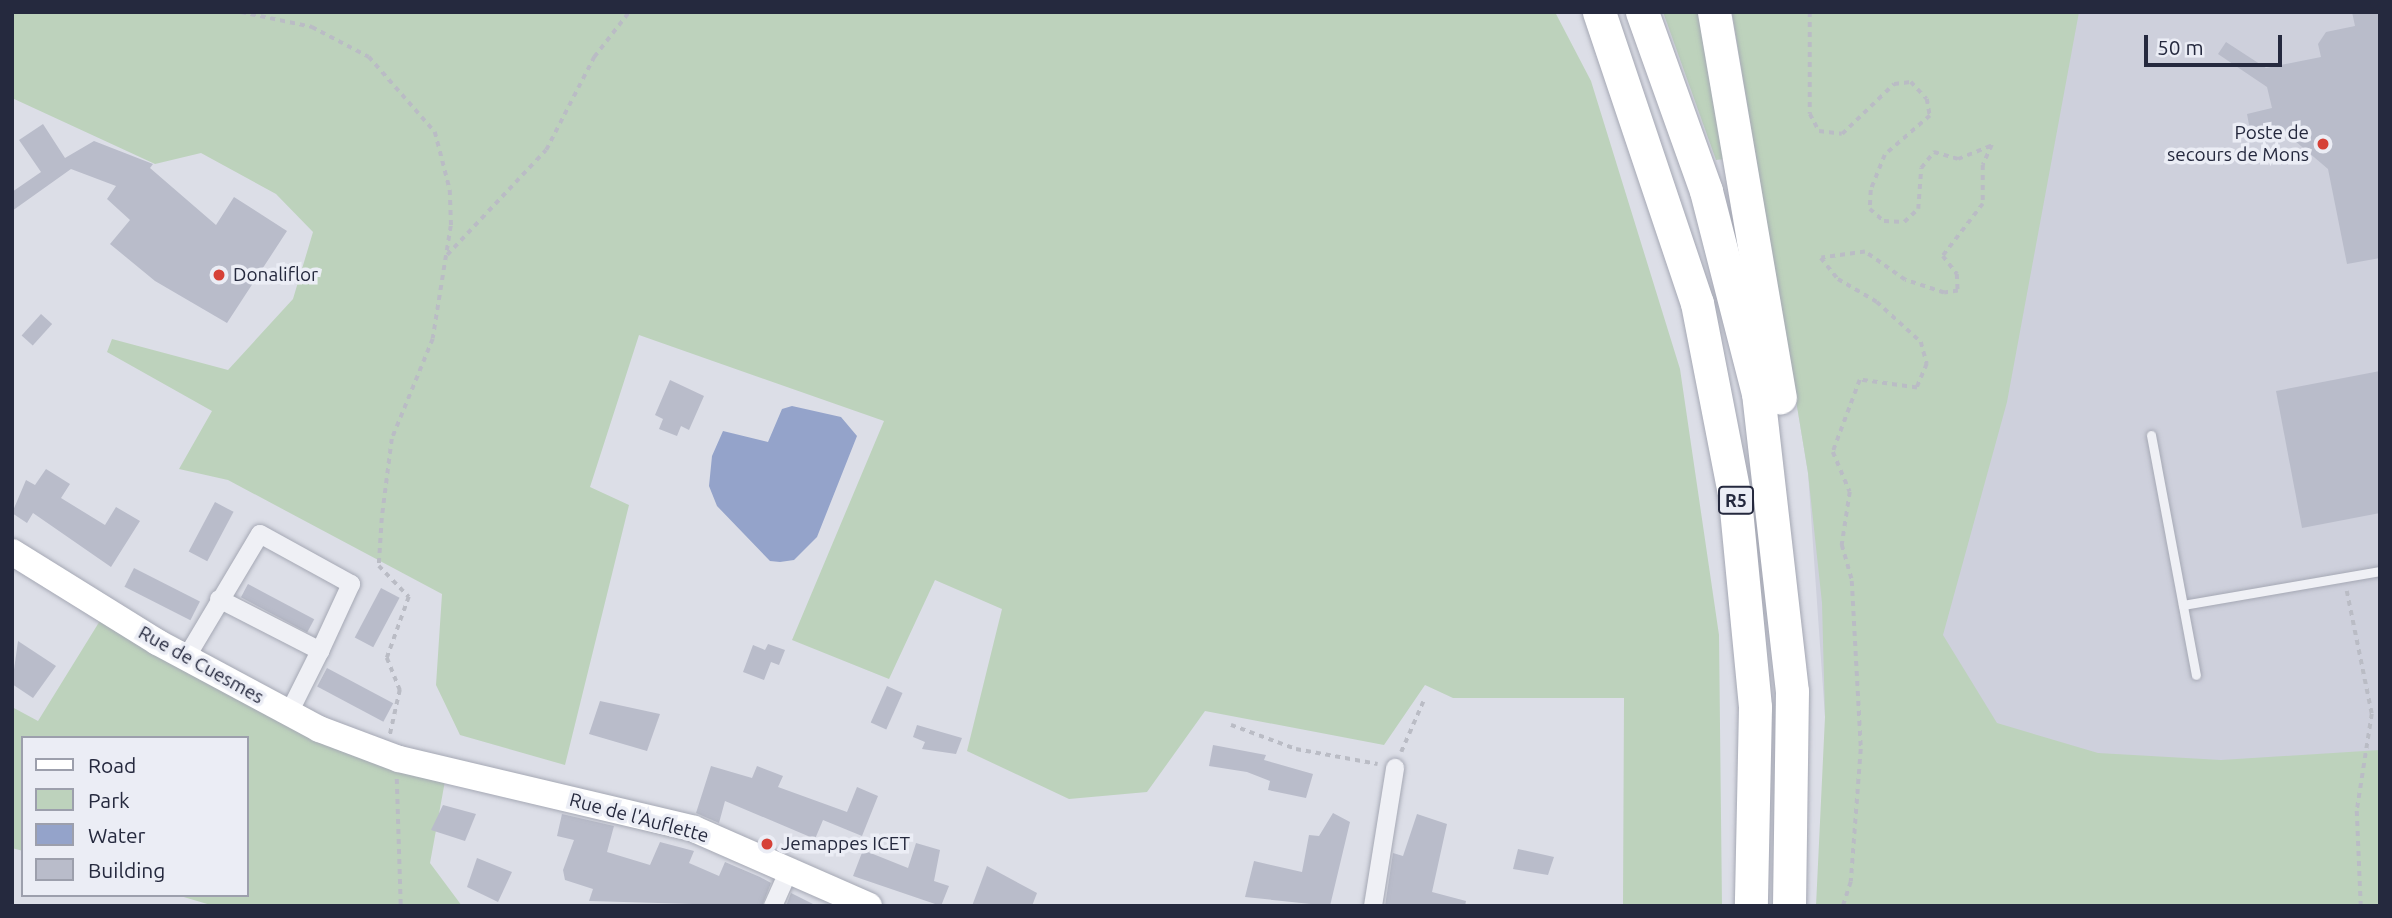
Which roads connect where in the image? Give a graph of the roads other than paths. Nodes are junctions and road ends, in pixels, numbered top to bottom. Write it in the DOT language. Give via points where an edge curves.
graph roads {
  1 [pos="1575,12"];
  2 [pos="1599,12"];
  3 [pos="1642,12"];
  4 [pos="1714,12"];
  5 [pos="1723,12"];
  6 [pos="1635,106"];
  7 [pos="1731,120"];
  8 [pos="2151,435"];
  9 [pos="12,552"];
  10 [pos="2380,571"];
  11 [pos="219,599"];
  12 [pos="2183,605"];
  13 [pos="320,651"];
  14 [pos="186,658"];
  15 [pos="2196,675"];
  16 [pos="289,713"];
  17 [pos="390,756"];
  18 [pos="1395,768"];
  19 [pos="1793,797"];
  20 [pos="789,870"];
  21 [pos="773,906"];
  22 [pos="869,906"];
  23 [pos="1373,906"];
  24 [pos="1751,906"];
  25 [pos="1789,906"];
  1 -- 6 [label="highway" via="1603,70"];
  2 -- 6 [label="highway, R5"];
  3 -- 19 [label="highway, R5" via="1706,191 1758,393 1787,606"];
  4 -- 7 [label="highway"];
  5 -- 7 [label="highway"];
  6 -- 24 [label="highway, R5" via="1697,303 1735,499 1755,707"];
  7 -- 19 [label="highway" via="1777,378 1800,558"];
  8 -- 12 [label="lane"];
  9 -- 14 [label="street, Rue de Cuesmes"];
  10 -- 12 [label="lane"];
  11 -- 13 [label="street"];
  11 -- 13 [label="street" via="253,538 268,537 302,554 351,584"];
  11 -- 14 [label="street"];
  12 -- 15 [label="lane"];
  13 -- 16 [label="street"];
  14 -- 16 [label="street, Rue de Cuesmes"];
  16 -- 17 [label="street, Rue de Cuesmes"];
  17 -- 20 [label="street, Rue de l'Auflette" via="694,829"];
  18 -- 23 [label="street"];
  19 -- 25 [label="highway, R5"];
  20 -- 21 [label="street"];
  20 -- 22 [label="street, Rue de l'Auflette"];
}
